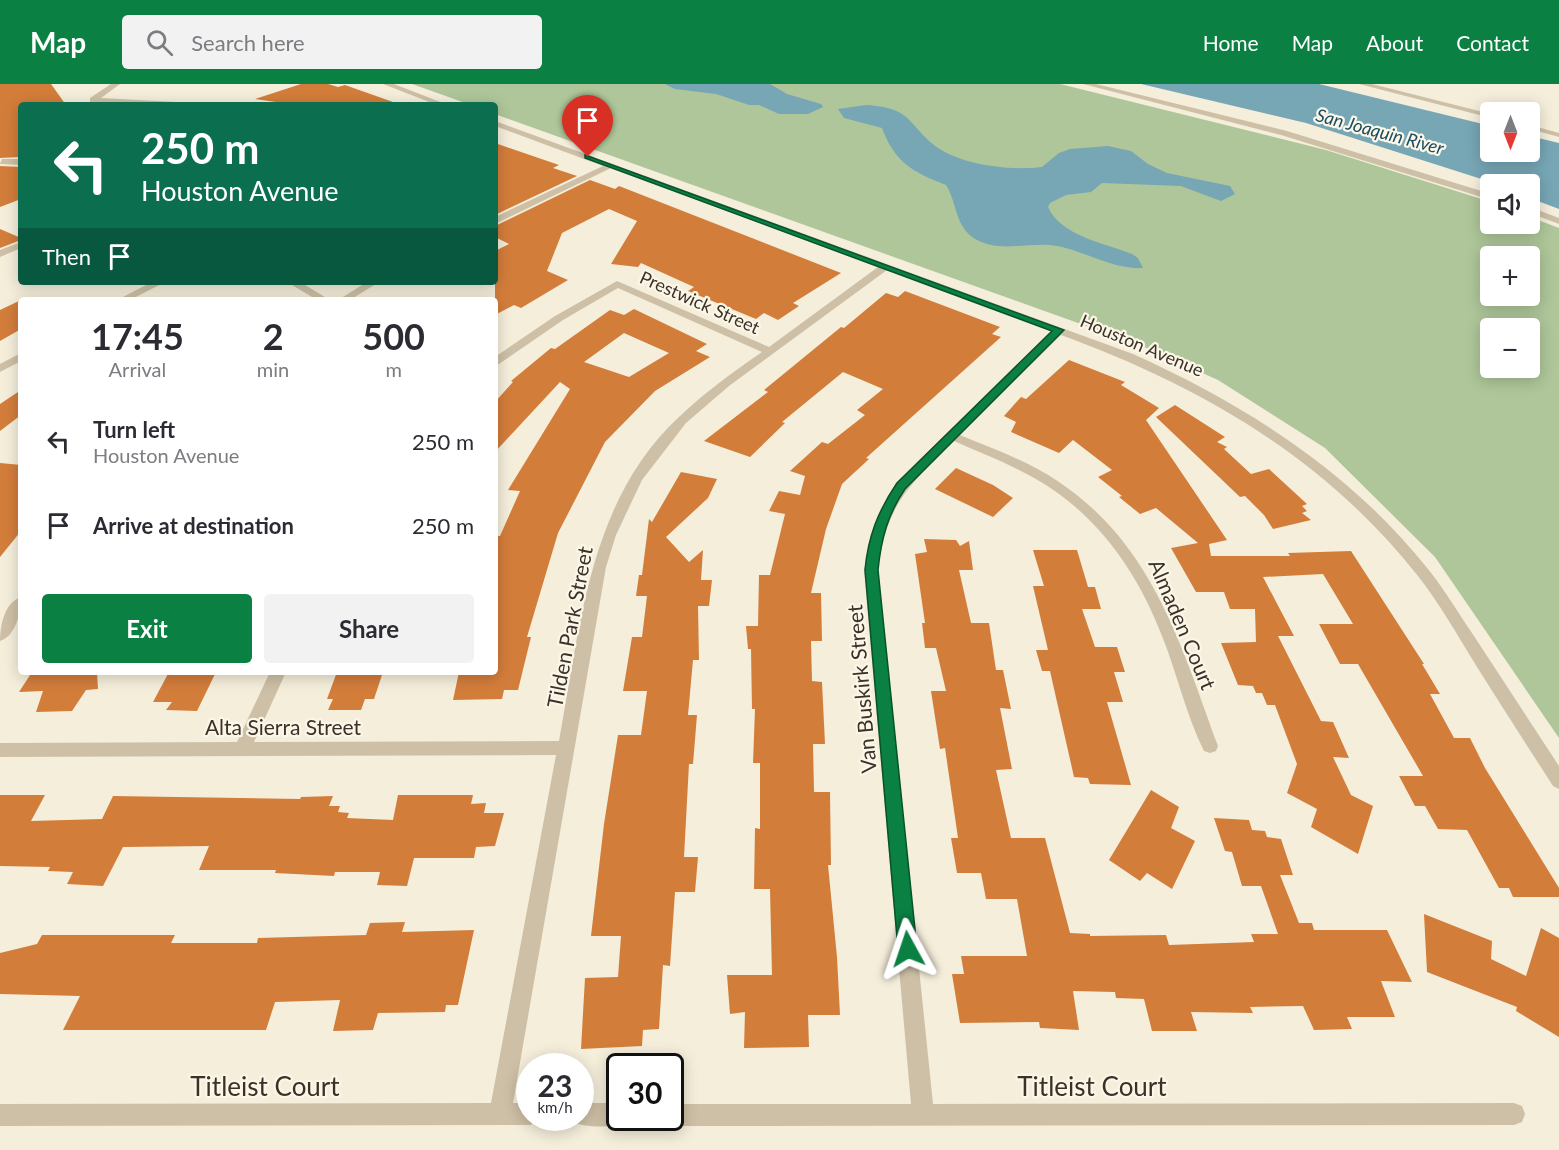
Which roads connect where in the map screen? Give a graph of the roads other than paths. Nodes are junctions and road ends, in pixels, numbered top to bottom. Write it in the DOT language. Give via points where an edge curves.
graph roads {
  1 [pos="116,84"];
  2 [pos="387,84"];
  3 [pos="1087,84"];
  4 [pos="1363,84"];
  5 [pos="134,102"];
  6 [pos="436,102"];
  7 [pos="1480,113"];
  8 [pos="498,124"];
  9 [pos="1540,130"];
  10 [pos="1559,135"];
  11 [pos="2,162"];
  12 [pos="18,162"];
  13 [pos="611,165"];
  14 [pos="1480,194"];
  15 [pos="1540,214"];
  16 [pos="498,220"];
  17 [pos="1559,221"];
  18 [pos="18,246"];
  19 [pos="0,254"];
  20 [pos="886,266"];
  21 [pos="154,285"];
  22 [pos="298,285"];
  23 [pos="369,285"];
  24 [pos="128,297"];
  25 [pos="320,297"];
  26 [pos="348,297"];
  27 [pos="1059,330"];
  28 [pos="769,351"];
  29 [pos="18,358"];
  30 [pos="498,360"];
  31 [pos="0,369"];
  32 [pos="952,436"];
  33 [pos="18,608"];
  34 [pos="0,635"];
  35 [pos="278,675"];
  36 [pos="1210,746"];
  37 [pos="243,748"];
  38 [pos="566,748"];
  39 [pos="0,750"];
  40 [pos="1559,781"];
  41 [pos="500,1114"];
  42 [pos="516,1114"];
  43 [pos="684,1114"];
  44 [pos="1514,1114"];
  45 [pos="0,1115"];
  46 [pos="924,1115"];
  1 -- 5 [label="street" via="93,100"];
  2 -- 6 [label="street"];
  3 -- 14 [label="street" via="1284,133"];
  4 -- 7 [label="street"];
  8 -- 13 [label="street, Houston Avenue"];
  9 -- 10 [label="street"];
  11 -- 12 [label="street"];
  13 -- 16 [label="street"];
  13 -- 20 [label="street, Houston Avenue"];
  15 -- 17 [label="street"];
  18 -- 19 [label="street"];
  20 -- 27 [label="street, Houston Avenue"];
  20 -- 28 [label="street, Tilden Park Street"];
  21 -- 24 [label="street"];
  22 -- 25 [label="street"];
  23 -- 26 [label="street"];
  27 -- 32 [label="street, Van Buskirk Street"];
  27 -- 40 [label="street, Houston Avenue" via="1205,390 1281,437 1353,496 1434,587"];
  28 -- 30 [label="street, Prestwick Street" via="617,284"];
  28 -- 38 [label="street, Tilden Park Street" via="682,420 657,449 622,503 599,567"];
  29 -- 31 [label="street"];
  32 -- 36 [label="street, Almaden Court" via="1054,484 1111,531 1148,583"];
  32 -- 46 [label="street, Van Buskirk Street" via="901,486 886,508 876,536 871,570"];
  33 -- 34 [label="street"];
  35 -- 37 [label="street"];
  37 -- 38 [label="street, Alta Sierra Street"];
  37 -- 39 [label="street, Alta Sierra Street"];
  38 -- 41 [label="street, Tilden Park Street"];
  41 -- 42 [label="street, Titleist Court"];
  41 -- 45 [label="street, Titleist Court"];
  43 -- 46 [label="street, Titleist Court"];
  44 -- 46 [label="street, Titleist Court"];
}
